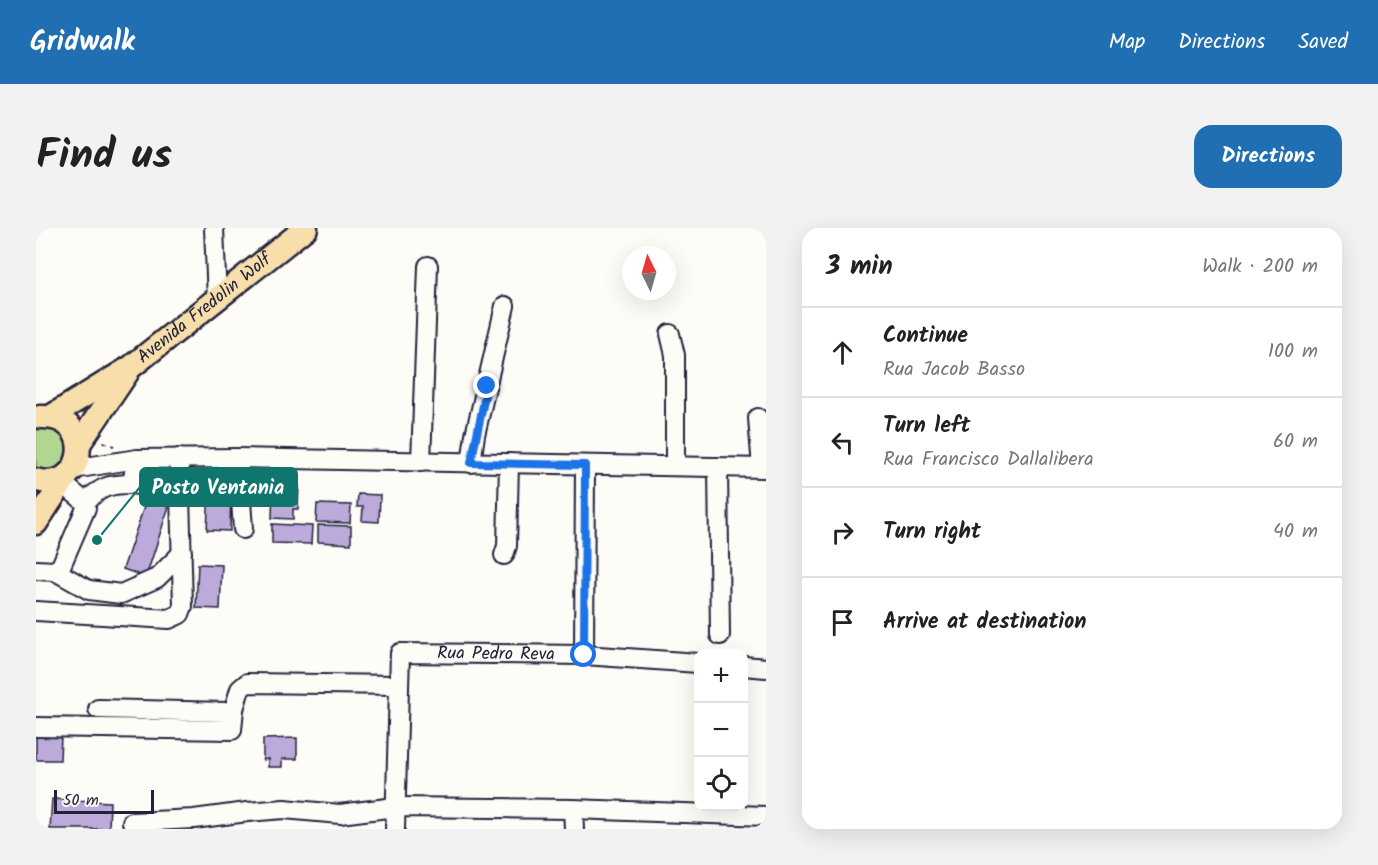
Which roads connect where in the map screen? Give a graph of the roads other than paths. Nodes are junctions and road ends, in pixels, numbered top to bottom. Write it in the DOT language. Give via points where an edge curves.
graph roads {
  1 [pos="214,228"];
  2 [pos="306,228"];
  3 [pos="428,266"];
  4 [pos="217,300"];
  5 [pos="505,306"];
  6 [pos="670,334"];
  7 [pos="131,367"];
  8 [pos="43,418"];
  9 [pos="758,418"];
  10 [pos="179,458"];
  11 [pos="238,458"];
  12 [pos="421,462"];
  13 [pos="471,463"];
  14 [pos="73,464"];
  15 [pos="509,464"];
  16 [pos="585,465"];
  17 [pos="675,466"];
  18 [pos="718,467"];
  19 [pos="764,468"];
  20 [pos="135,470"];
  21 [pos="36,480"];
  22 [pos="180,491"];
  23 [pos="85,502"];
  24 [pos="36,523"];
  25 [pos="243,529"];
  26 [pos="182,554"];
  27 [pos="504,555"];
  28 [pos="36,570"];
  29 [pos="55,571"];
  30 [pos="36,611"];
  31 [pos="720,635"];
  32 [pos="584,655"];
  33 [pos="694,663"];
  34 [pos="748,666"];
  35 [pos="766,668"];
  36 [pos="399,685"];
  37 [pos="98,709"];
  38 [pos="234,709"];
  39 [pos="36,727"];
  40 [pos="396,807"];
  41 [pos="573,809"];
  42 [pos="766,816"];
  43 [pos="132,822"];
  44 [pos="395,829"];
  45 [pos="574,829"];
  1 -- 4 [label="street"];
  2 -- 4 [label="main road, Avenida Fredolin Wolf"];
  3 -- 12 [label="street"];
  4 -- 7 [label="main road, Avenida Fredolin Wolf"];
  5 -- 13 [label="street"];
  6 -- 17 [label="street" via="675,355"];
  7 -- 8 [label="main road, Avenida Fredolin Wolf"];
  7 -- 14 [label="main road, Avenida Fredolin Wolf"];
  8 -- 14 [label="main road" via="60,419 76,434"];
  9 -- 19 [label="street"];
  10 -- 11 [label="street"];
  10 -- 20 [label="street"];
  10 -- 22 [label="street"];
  11 -- 12 [label="street"];
  11 -- 25 [label="street"];
  12 -- 13 [label="street"];
  13 -- 15 [label="street"];
  14 -- 20 [label="street"];
  14 -- 21 [label="main road" via="59,479"];
  14 -- 23 [label="street"];
  14 -- 24 [label="main road, Avenida Fredolin Wolf"];
  15 -- 16 [label="street"];
  15 -- 27 [label="street"];
  16 -- 17 [label="street"];
  16 -- 32 [label="street"];
  17 -- 18 [label="street"];
  18 -- 19 [label="street"];
  18 -- 31 [label="street"];
  20 -- 22 [label="street"];
  20 -- 23 [label="street" via="98,490"];
  22 -- 26 [label="street"];
  23 -- 29 [label="street" via="62,566"];
  26 -- 29 [label="street" via="157,578 121,594 89,590"];
  26 -- 30 [label="street" via="183,606 180,614 170,619"];
  28 -- 29 [label="street"];
  32 -- 33 [label="street, Rua Pedro Reva"];
  32 -- 36 [label="street, Rua Pedro Reva" via="400,653"];
  34 -- 35 [label="street"];
  36 -- 38 [label="street" via="247,683 240,689"];
  36 -- 40 [label="street"];
  37 -- 38 [label="street"];
  38 -- 39 [label="street" via="232,730"];
  40 -- 41 [label="street"];
  40 -- 43 [label="street" via="340,814 284,809"];
  40 -- 44 [label="street"];
  41 -- 42 [label="street"];
  41 -- 45 [label="street"];
}
